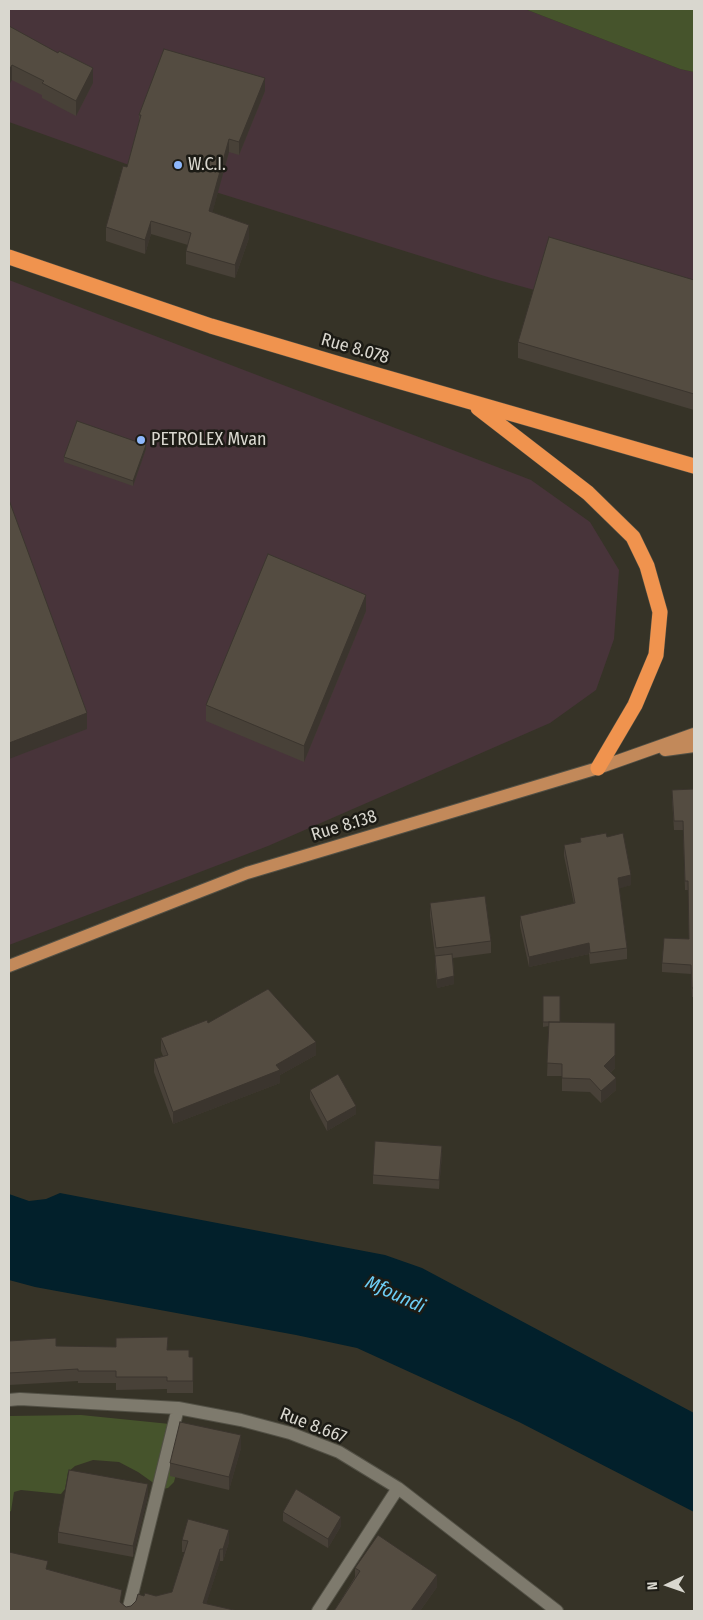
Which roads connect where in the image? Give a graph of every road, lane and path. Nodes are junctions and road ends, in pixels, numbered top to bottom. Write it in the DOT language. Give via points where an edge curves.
graph roads {
  1 [pos="9,257"];
  2 [pos="471,402"];
  3 [pos="694,466"];
  4 [pos="694,734"];
  5 [pos="694,746"];
  6 [pos="645,752"];
  7 [pos="598,768"];
  8 [pos="9,966"];
  9 [pos="9,1400"];
  10 [pos="178,1408"];
  11 [pos="398,1488"];
  12 [pos="128,1611"];
  13 [pos="318,1611"];
  14 [pos="557,1611"];
  1 -- 2 [label="highway, Rue 8.078" via="211,326"];
  2 -- 3 [label="highway, Rue 8.078"];
  2 -- 7 [label="highway" via="588,493 633,537 647,566 660,612 656,655 634,705"];
  4 -- 6 [label="main road, Rue 8.138"];
  5 -- 6 [label="main road"];
  6 -- 7 [label="main road, Rue 8.138"];
  7 -- 8 [label="main road, Rue 8.138" via="247,873"];
  9 -- 10 [label="street, Rue 8.667"];
  10 -- 11 [label="street, Rue 8.667" via="290,1433 339,1452"];
  10 -- 12 [label="street"];
  11 -- 13 [label="street"];
  11 -- 14 [label="street, Rue 8.667"];
}
